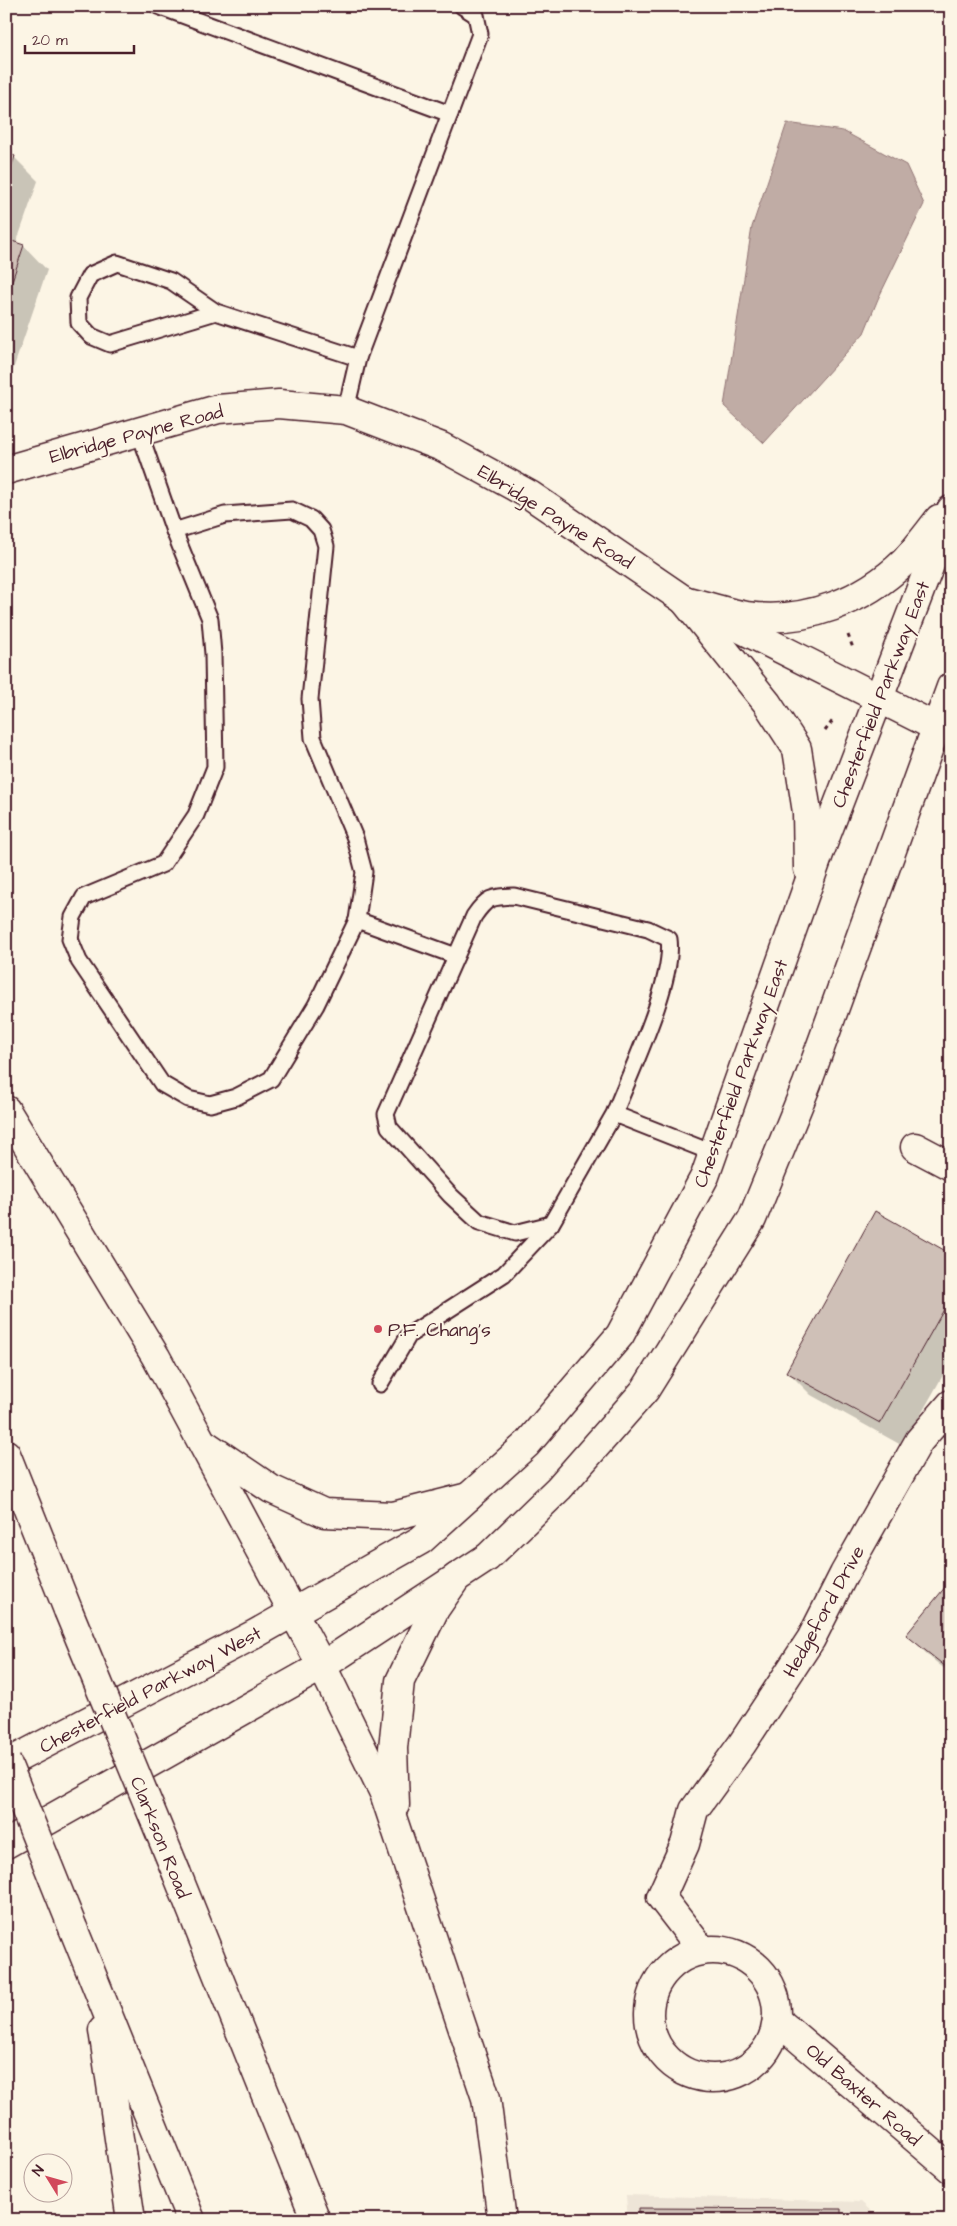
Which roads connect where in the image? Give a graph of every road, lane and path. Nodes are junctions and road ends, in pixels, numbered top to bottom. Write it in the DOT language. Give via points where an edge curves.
graph roads {
  1 [pos="158,6"];
  2 [pos="462,6"];
  3 [pos="450,114"];
  4 [pos="216,312"];
  5 [pos="358,358"];
  6 [pos="346,410"];
  7 [pos="139,431"];
  8 [pos="6,470"];
  9 [pos="951,504"];
  10 [pos="951,510"];
  11 [pos="174,531"];
  12 [pos="684,600"];
  13 [pos="844,626"];
  14 [pos="855,654"];
  15 [pos="951,687"];
  16 [pos="877,699"];
  17 [pos="834,720"];
  18 [pos="936,727"];
  19 [pos="822,734"];
  20 [pos="808,886"];
  21 [pos="356,920"];
  22 [pos="456,956"];
  23 [pos="6,1110"];
  24 [pos="614,1114"];
  25 [pos="915,1147"];
  26 [pos="713,1153"];
  27 [pos="951,1166"];
  28 [pos="551,1224"];
  29 [pos="380,1384"];
  30 [pos="951,1404"];
  31 [pos="202,1442"];
  32 [pos="6,1454"];
  33 [pos="468,1497"];
  34 [pos="457,1577"];
  35 [pos="293,1613"];
  36 [pos="322,1666"];
  37 [pos="6,1762"];
  38 [pos="395,1827"];
  39 [pos="6,1844"];
  40 [pos="702,1950"];
  41 [pos="96,1984"];
  42 [pos="777,2020"];
  43 [pos="951,2169"];
  44 [pos="131,2220"];
  45 [pos="191,2220"];
  46 [pos="316,2220"];
  47 [pos="502,2220"];
  1 -- 3 [label="lane"];
  2 -- 3 [label="lane" via="476,16 480,34"];
  3 -- 5 [label="lane"];
  4 -- 4 [label="lane" via="171,281 117,263 90,275 78,298 79,323 91,336 110,344"];
  4 -- 5 [label="lane"];
  5 -- 6 [label="lane"];
  6 -- 7 [label="street, Elbridge Payne Road" via="280,404 218,409"];
  6 -- 12 [label="street, Elbridge Payne Road" via="442,447 530,495"];
  7 -- 8 [label="street, Elbridge Payne Road"];
  7 -- 11 [label="lane"];
  9 -- 12 [label="street" via="904,561 862,594 838,606 788,617 747,616"];
  10 -- 16 [label="street, Chesterfield Parkway East"];
  11 -- 21 [label="lane" via="225,515 292,510 311,519 321,530 326,546 310,699 313,738 354,838 364,872"];
  11 -- 21 [label="lane" via="210,620 215,767 196,815 163,864 84,896 73,917 70,939 79,961 162,1084 188,1099 210,1104 236,1098 271,1078 316,1005"];
  12 -- 16 [label="street, Elbridge Payne Road"];
  12 -- 20 [label="street" via="767,703 797,749 807,812"];
  13 -- 14 [label="path"];
  15 -- 18 [label="street"];
  16 -- 18 [label="street, Elbridge Payne Road"];
  16 -- 20 [label="street, Chesterfield Parkway East"];
  17 -- 19 [label="path"];
  18 -- 34 [label="street" via="807,1084 752,1220 644,1390 559,1488 488,1557"];
  20 -- 26 [label="street, Chesterfield Parkway East"];
  21 -- 22 [label="lane"];
  22 -- 24 [label="lane" via="484,901 500,896 514,896 648,928 669,939 671,952 658,1002"];
  22 -- 28 [label="lane" via="386,1114 388,1127 479,1222 515,1233"];
  23 -- 31 [label="street" via="156,1356"];
  24 -- 26 [label="lane"];
  24 -- 28 [label="lane"];
  25 -- 27 [label="street"];
  26 -- 33 [label="street, Chesterfield Parkway East" via="705,1176 620,1335 527,1444"];
  28 -- 29 [label="lane" via="504,1274 409,1335"];
  30 -- 40 [label="street, Hedgeford Drive" via="919,1441 811,1639 694,1810 684,1844 661,1897"];
  31 -- 33 [label="street" via="271,1489 324,1513 393,1516"];
  31 -- 35 [label="street"];
  32 -- 46 [label="street, Clarkson Road, bridge"];
  33 -- 35 [label="street, Chesterfield Parkway East" via="421,1540"];
  34 -- 36 [label="street"];
  34 -- 38 [label="street" via="435,1609 400,1681 393,1748"];
  35 -- 36 [label="street"];
  35 -- 37 [label="street, Chesterfield Parkway West"];
  36 -- 38 [label="street" via="384,1793"];
  36 -- 39 [label="street"];
  37 -- 41 [label="street, bridge"];
  38 -- 47 [label="street" via="486,2098"];
  40 -- 42 [label="street" via="722,1950 757,1966 769,1982 776,2000"];
  40 -- 42 [label="street" via="681,1958 664,1972 652,1990 648,2012 651,2034 661,2054 677,2068 697,2077 720,2078 741,2072 759,2059 771,2041"];
  41 -- 44 [label="street"];
  41 -- 45 [label="street"];
  42 -- 43 [label="street, Old Baxter Road"];
}
